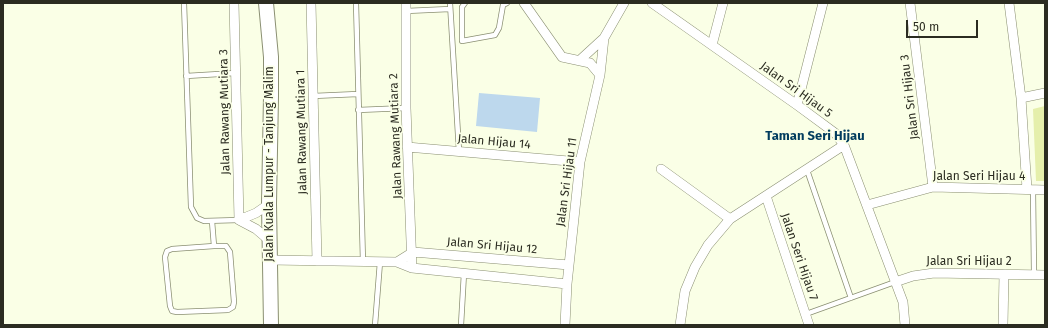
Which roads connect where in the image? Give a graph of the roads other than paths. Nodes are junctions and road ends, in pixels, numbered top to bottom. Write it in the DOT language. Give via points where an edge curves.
graph roads {
  1 [pos="184,3"];
  2 [pos="234,3"];
  3 [pos="266,3"];
  4 [pos="311,3"];
  5 [pos="356,3"];
  6 [pos="450,3"];
  7 [pos="465,3"];
  8 [pos="524,3"];
  9 [pos="624,3"];
  10 [pos="652,3"];
  11 [pos="723,3"];
  12 [pos="823,3"];
  13 [pos="910,3"];
  14 [pos="504,4"];
  15 [pos="1011,4"];
  16 [pos="406,7"];
  17 [pos="450,9"];
  18 [pos="604,38"];
  19 [pos="712,45"];
  20 [pos="580,60"];
  21 [pos="236,73"];
  22 [pos="600,75"];
  23 [pos="186,76"];
  24 [pos="1045,93"];
  25 [pos="358,94"];
  26 [pos="313,96"];
  27 [pos="1021,98"];
  28 [pos="797,105"];
  29 [pos="406,108"];
  30 [pos="358,110"];
  31 [pos="844,145"];
  32 [pos="407,147"];
  33 [pos="459,150"];
  34 [pos="580,162"];
  35 [pos="661,169"];
  36 [pos="807,170"];
  37 [pos="933,188"];
  38 [pos="1030,189"];
  39 [pos="1045,190"];
  40 [pos="766,196"];
  41 [pos="269,204"];
  42 [pos="867,205"];
  43 [pos="730,219"];
  44 [pos="239,220"];
  45 [pos="212,221"];
  46 [pos="270,241"];
  47 [pos="214,246"];
  48 [pos="413,252"];
  49 [pos="270,260"];
  50 [pos="317,261"];
  51 [pos="362,262"];
  52 [pos="380,262"];
  53 [pos="397,262"];
  54 [pos="569,265"];
  55 [pos="412,268"];
  56 [pos="464,273"];
  57 [pos="1004,274"];
  58 [pos="1034,274"];
  59 [pos="1045,275"];
  60 [pos="895,282"];
  61 [pos="567,284"];
  62 [pos="851,298"];
  63 [pos="806,314"];
  64 [pos="271,325"];
  65 [pos="376,325"];
  66 [pos="461,325"];
  67 [pos="566,325"];
  68 [pos="680,325"];
  69 [pos="809,325"];
  70 [pos="905,325"];
  71 [pos="1003,325"];
  1 -- 23 [label="lane"];
  2 -- 21 [label="street, Jalan Rawang Mutiara 3"];
  3 -- 41 [label="main road, Jalan Kuala Lumpur - Tanjung Malim" via="271,57"];
  4 -- 26 [label="street, Jalan Rawang Mutiara 1"];
  5 -- 25 [label="lane"];
  6 -- 17 [label="lane"];
  7 -- 14 [label="lane" via="462,7 462,41 495,35 500,28"];
  8 -- 20 [label="street" via="562,57"];
  9 -- 18 [label="street, Jalan Sri Hijau 11"];
  10 -- 19 [label="street, Jalan Sri Hijau 5"];
  11 -- 19 [label="street"];
  12 -- 28 [label="street"];
  13 -- 37 [label="street, Jalan Sri Hijau 3"];
  15 -- 27 [label="street"];
  16 -- 17 [label="lane"];
  16 -- 29 [label="street, Jalan Rawang Mutiara 2"];
  17 -- 33 [label="lane"];
  18 -- 20 [label="street, Jalan Sri Hijau 11"];
  18 -- 22 [label="street, Jalan Sri Hijau 11"];
  19 -- 28 [label="street, Jalan Sri Hijau 5"];
  20 -- 22 [label="street" via="590,63"];
  21 -- 23 [label="lane"];
  21 -- 44 [label="street, Jalan Rawang Mutiara 3"];
  22 -- 34 [label="street, Jalan Sri Hijau 11"];
  23 -- 45 [label="lane" via="191,207 197,218"];
  24 -- 27 [label="street"];
  25 -- 26 [label="lane"];
  25 -- 30 [label="lane"];
  26 -- 50 [label="street, Jalan Rawang Mutiara 1"];
  27 -- 38 [label="street"];
  28 -- 31 [label="street, Jalan Sri Hijau 5" via="835,134"];
  29 -- 30 [label="lane"];
  29 -- 32 [label="street, Jalan Rawang Mutiara 2"];
  30 -- 51 [label="lane"];
  31 -- 36 [label="street"];
  31 -- 42 [label="street, Jalan Sri Hijau 5"];
  32 -- 33 [label="street, Jalan Hijau 14"];
  32 -- 48 [label="street, Jalan Rawang Mutiara 2"];
  33 -- 34 [label="street, Jalan Hijau 14"];
  34 -- 54 [label="street, Jalan Sri Hijau 11"];
  35 -- 43 [label="street"];
  36 -- 40 [label="street"];
  36 -- 62 [label="lane"];
  37 -- 38 [label="street, Jalan Seri Hijau 4"];
  37 -- 42 [label="street, Jalan Seri Hijau 4"];
  38 -- 39 [label="street, Jalan Seri Hijau 4"];
  38 -- 58 [label="lane"];
  40 -- 43 [label="street"];
  40 -- 63 [label="street, Jalan Seri Hijau 7"];
  41 -- 44 [label="street"];
  41 -- 46 [label="main road, Jalan Kuala Lumpur - Tanjung Malim"];
  42 -- 60 [label="street, Jalan Sri Hijau 5"];
  43 -- 68 [label="street" via="708,245 695,267 684,291"];
  44 -- 45 [label="lane"];
  44 -- 46 [label="street" via="256,229"];
  45 -- 47 [label="lane"];
  46 -- 49 [label="main road, Jalan Kuala Lumpur - Tanjung Malim"];
  47 -- 47 [label="lane" via="226,246 230,249 234,305 228,310 175,312 170,306 167,251"];
  48 -- 53 [label="street"];
  48 -- 54 [label="street, Jalan Sri Hijau 12"];
  48 -- 55 [label="street, Jalan Rawang Mutiara 2"];
  49 -- 50 [label="street"];
  49 -- 64 [label="main road, Jalan Kuala Lumpur - Tanjung Malim"];
  50 -- 51 [label="street"];
  51 -- 52 [label="street"];
  52 -- 53 [label="street"];
  52 -- 65 [label="lane"];
  53 -- 55 [label="street"];
  54 -- 61 [label="street, Jalan Sri Hijau 11"];
  55 -- 56 [label="street"];
  56 -- 61 [label="street"];
  56 -- 66 [label="lane"];
  57 -- 58 [label="street, Jalan Sri Hijau 2"];
  57 -- 60 [label="street, Jalan Sri Hijau 2" via="934,273"];
  57 -- 71 [label="street"];
  58 -- 59 [label="street, Jalan Sri Hijau 2"];
  60 -- 62 [label="lane"];
  60 -- 70 [label="street, Jalan Sri Hijau 5" via="903,302"];
  61 -- 67 [label="street, Jalan Sri Hijau 11"];
  62 -- 63 [label="lane"];
  63 -- 69 [label="street, Jalan Seri Hijau 7"];
}
